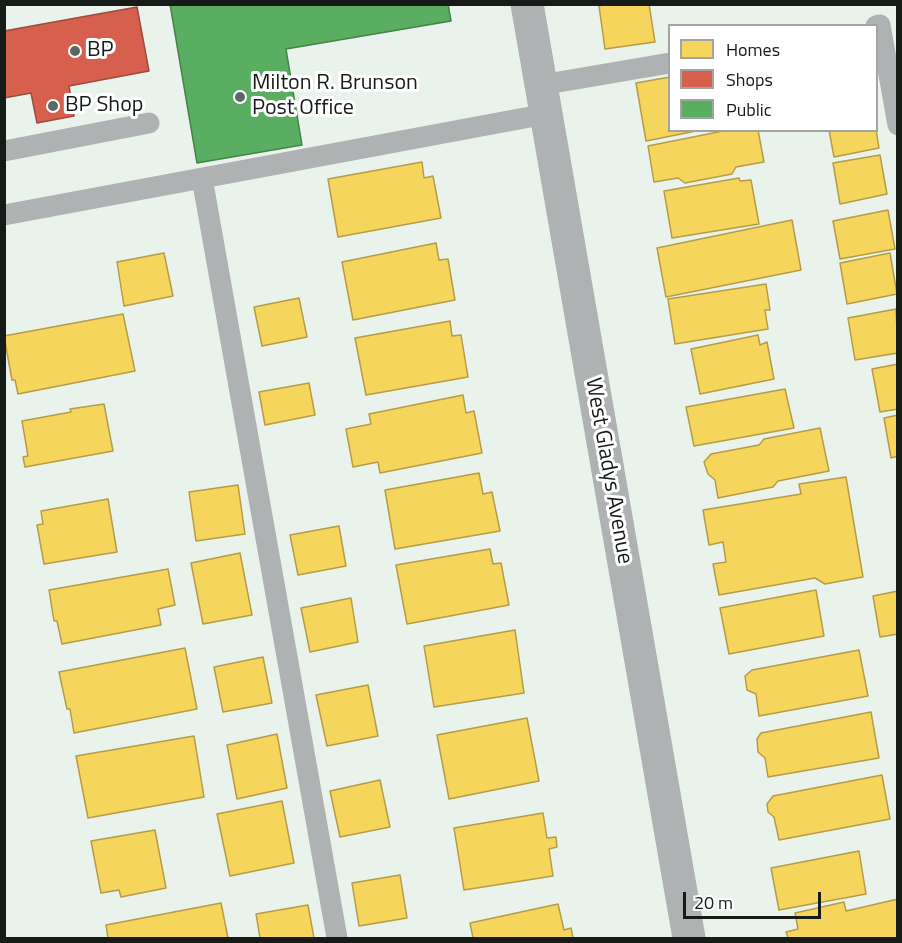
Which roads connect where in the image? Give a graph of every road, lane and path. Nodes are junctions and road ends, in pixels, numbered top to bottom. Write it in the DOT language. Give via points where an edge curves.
graph roads {
  1 [pos="527,4"];
  2 [pos="878,26"];
  3 [pos="668,63"];
  4 [pos="544,100"];
  5 [pos="149,123"];
  6 [pos="897,125"];
  7 [pos="4,151"];
  8 [pos="202,178"];
  9 [pos="4,215"];
  10 [pos="337,939"];
  11 [pos="689,939"];
  1 -- 4 [label="street, West Gladys Avenue"];
  2 -- 6 [label="lane"];
  3 -- 4 [label="lane"];
  4 -- 8 [label="lane"];
  4 -- 11 [label="street, West Gladys Avenue"];
  5 -- 7 [label="lane"];
  8 -- 9 [label="lane"];
  8 -- 10 [label="lane"];
}
